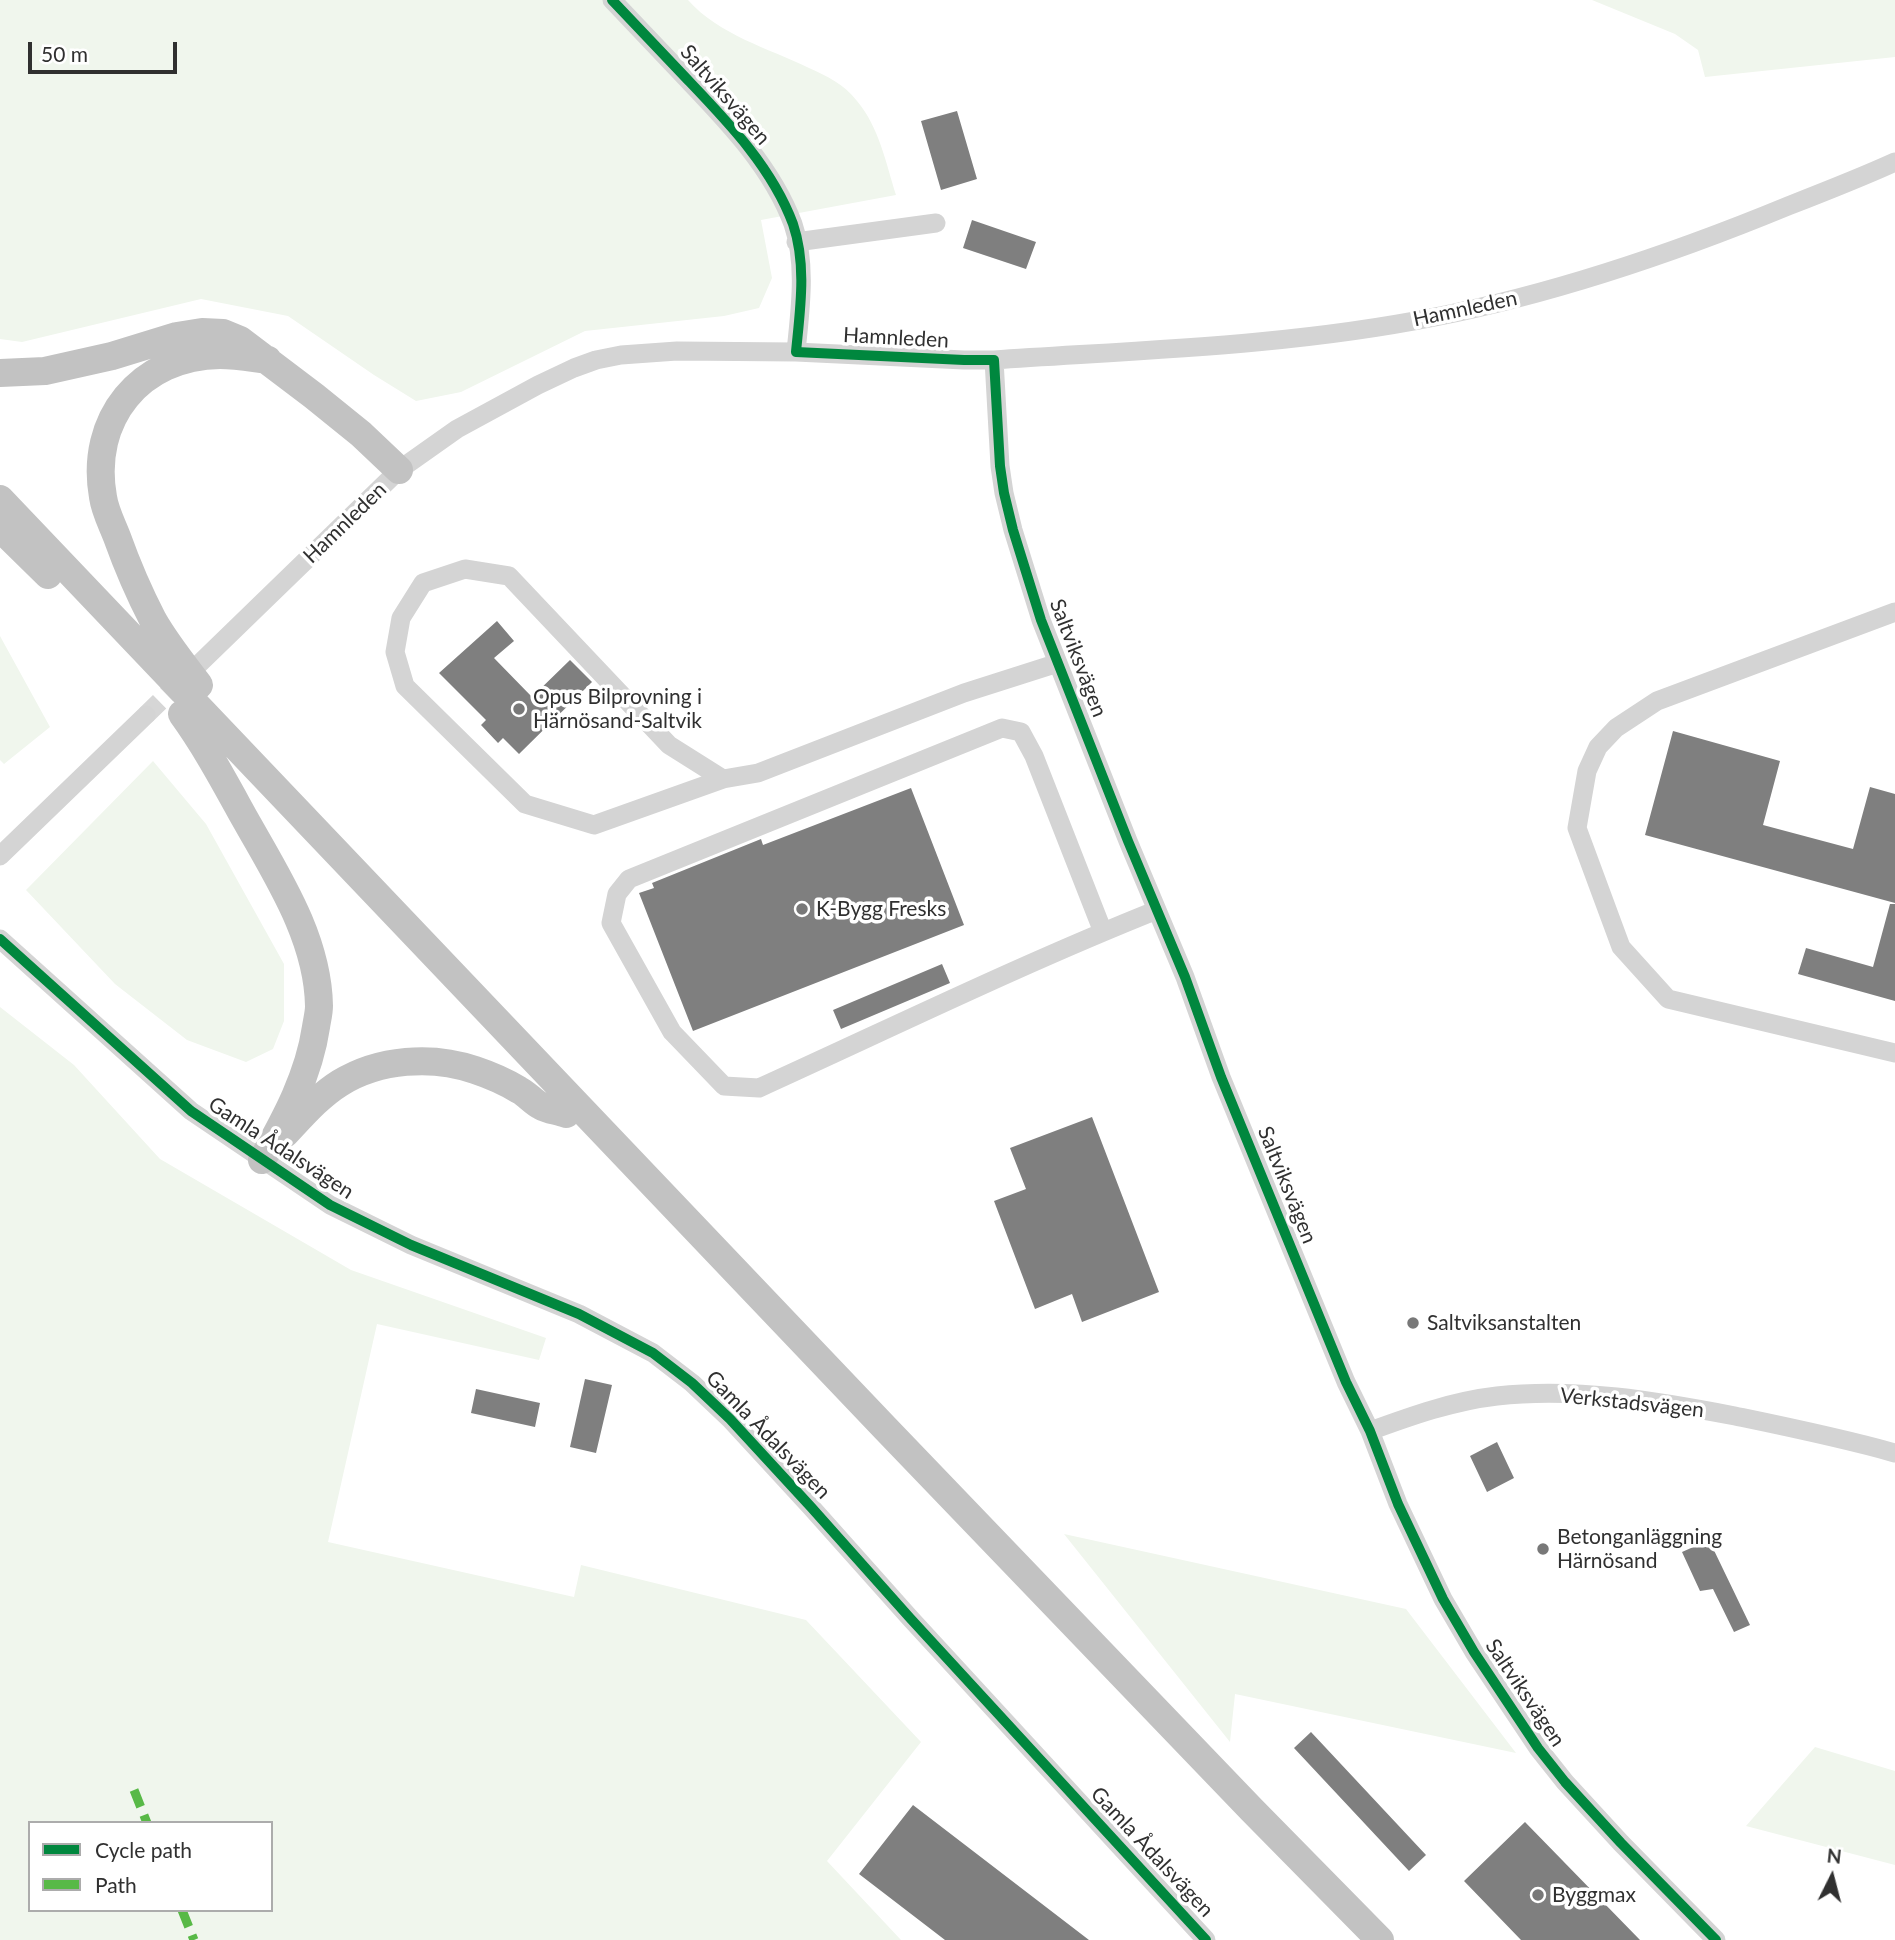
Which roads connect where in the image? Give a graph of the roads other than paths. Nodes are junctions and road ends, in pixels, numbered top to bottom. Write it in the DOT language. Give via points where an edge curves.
graph roads {
  1 [pos="612,0"];
  2 [pos="1895,162"];
  3 [pos="936,223"];
  4 [pos="796,242"];
  5 [pos="796,352"];
  6 [pos="268,360"];
  7 [pos="994,360"];
  8 [pos="0,373"];
  9 [pos="398,470"];
  10 [pos="0,499"];
  11 [pos="0,528"];
  12 [pos="1895,612"];
  13 [pos="1058,663"];
  14 [pos="199,664"];
  15 [pos="190,710"];
  16 [pos="146,715"];
  17 [pos="723,779"];
  18 [pos="0,856"];
  19 [pos="1157,911"];
  20 [pos="1103,932"];
  21 [pos="0,939"];
  22 [pos="1895,1053"];
  23 [pos="566,1114"];
  24 [pos="262,1160"];
  25 [pos="1370,1431"];
  26 [pos="1895,1453"];
  27 [pos="1206,1940"];
  28 [pos="1356,1940"];
  29 [pos="1380,1940"];
  30 [pos="1716,1940"];
  1 -- 4 [label="street, Saltviksvägen" via="754,156 779,194"];
  2 -- 7 [label="street, Hamnleden" via="1667,254 1545,291 1435,317 1291,340"];
  3 -- 4 [label="street"];
  4 -- 5 [label="street, Saltviksvägen" via="801,302"];
  5 -- 7 [label="street, Hamnleden"];
  5 -- 9 [label="street, Hamnleden" via="649,352 596,360 493,408"];
  6 -- 8 [label="highway" via="240,340 202,332 72,366"];
  6 -- 9 [label="highway" via="361,434"];
  6 -- 15 [label="highway" via="220,355 165,366 124,398 109,422 102,447 103,499 126,564 154,621 199,686"];
  7 -- 13 [label="street, Saltviksvägen" via="1004,493"];
  9 -- 14 [label="street, Hamnleden"];
  10 -- 15 [label="highway"];
  11 -- 15 [label="highway"];
  12 -- 22 [label="street" via="1657,701 1616,728 1598,747 1587,771 1577,828 1621,947 1668,999"];
  13 -- 17 [label="street" via="964,693 758,773"];
  13 -- 19 [label="street, Saltviksvägen"];
  15 -- 23 [label="highway"];
  15 -- 24 [label="highway" via="201,739 274,868 313,965 319,1006 314,1039 284,1122"];
  15 -- 29 [label="highway"];
  16 -- 18 [label="street"];
  17 -- 17 [label="street" via="594,825 524,804 405,686 395,652 401,618 423,583 465,569 509,576 669,745"];
  19 -- 20 [label="street"];
  19 -- 25 [label="street, Saltviksvägen" via="1341,1370"];
  20 -- 20 [label="street" via="759,1088 724,1086 672,1032 611,923 617,894 629,879 1002,728 1021,732 1034,756"];
  21 -- 24 [label="street, Gamla Ådalsvägen" via="191,1111"];
  23 -- 24 [label="highway" via="540,1106 521,1090 474,1070 445,1063 395,1063 339,1084"];
  23 -- 28 [label="highway"];
  24 -- 27 [label="street, Gamla Ådalsvägen" via="330,1205 411,1245 579,1314 653,1353 692,1383 739,1428"];
  25 -- 26 [label="street, Verkstadsvägen" via="1458,1402 1558,1394 1701,1409"];
  25 -- 30 [label="street, Saltviksvägen" via="1443,1599 1538,1748 1621,1843"];
}
